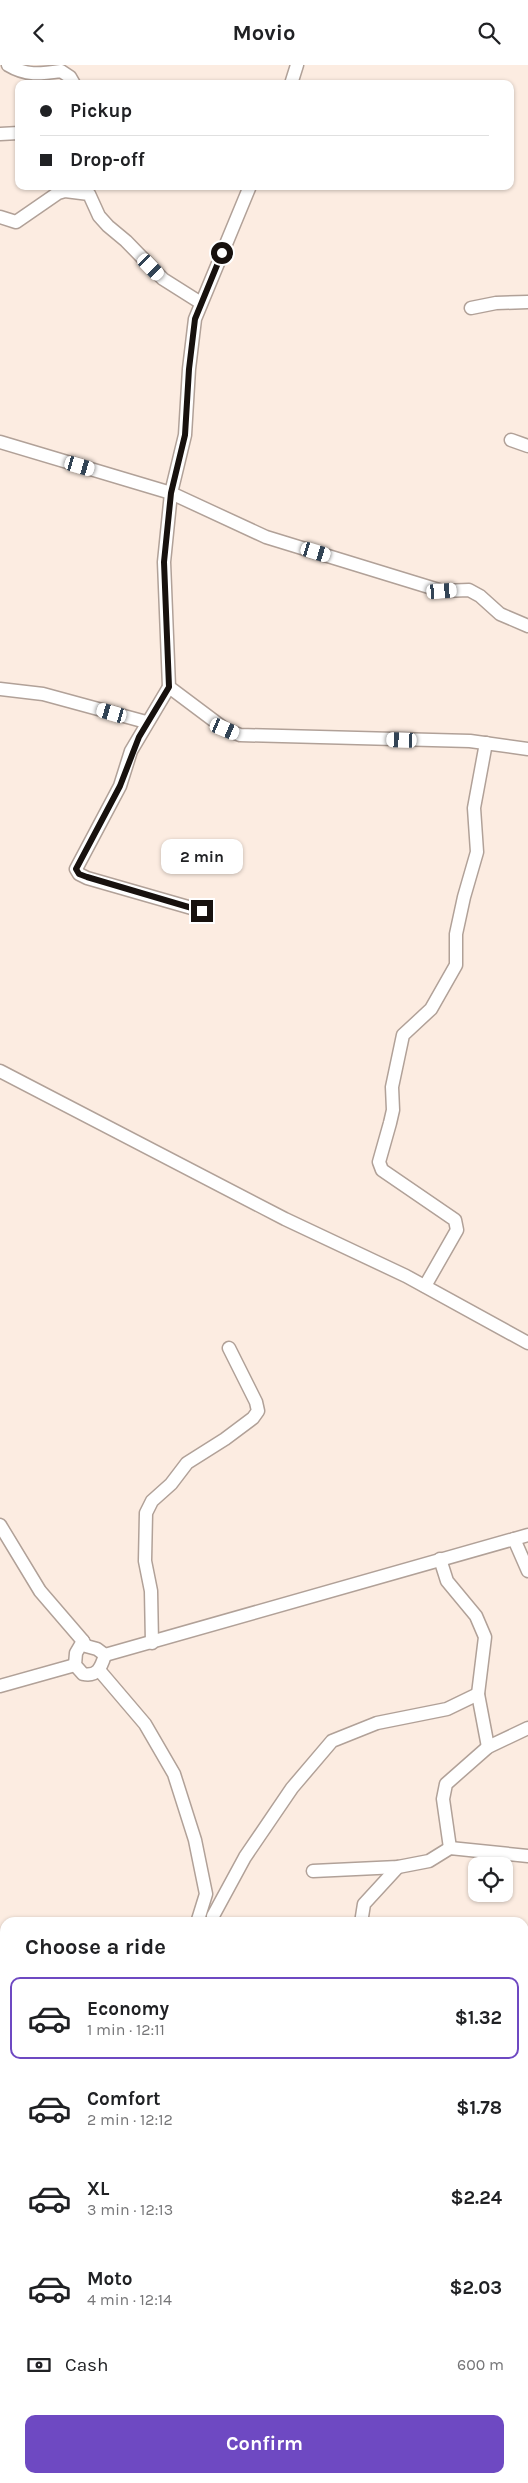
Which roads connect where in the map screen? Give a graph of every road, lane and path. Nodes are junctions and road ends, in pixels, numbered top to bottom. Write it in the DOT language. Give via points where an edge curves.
graph roads {
  1 [pos="8,65"];
  2 [pos="296,65"];
  3 [pos="72,80"];
  4 [pos="291,80"];
  5 [pos="15,133"];
  6 [pos="0,134"];
  7 [pos="90,190"];
  8 [pos="248,190"];
  9 [pos="0,217"];
  10 [pos="528,302"];
  11 [pos="201,303"];
  12 [pos="470,308"];
  13 [pos="511,440"];
  14 [pos="0,442"];
  15 [pos="528,446"];
  16 [pos="171,493"];
  17 [pos="528,626"];
  18 [pos="169,687"];
  19 [pos="0,689"];
  20 [pos="146,722"];
  21 [pos="486,743"];
  22 [pos="528,749"];
  23 [pos="202,911"];
  24 [pos="0,1071"];
  25 [pos="425,1286"];
  26 [pos="528,1343"];
  27 [pos="229,1348"];
  28 [pos="0,1525"];
  29 [pos="528,1535"];
  30 [pos="514,1539"];
  31 [pos="440,1559"];
  32 [pos="528,1571"];
  33 [pos="83,1641"];
  34 [pos="152,1643"];
  35 [pos="105,1655"];
  36 [pos="75,1665"];
  37 [pos="99,1670"];
  38 [pos="0,1686"];
  39 [pos="478,1694"];
  40 [pos="528,1728"];
  41 [pos="488,1747"];
  42 [pos="450,1848"];
  43 [pos="528,1857"];
  44 [pos="398,1867"];
  45 [pos="313,1871"];
  46 [pos="206,1894"];
  47 [pos="199,1917"];
  48 [pos="213,1917"];
  49 [pos="215,1917"];
  50 [pos="362,1917"];
  1 -- 3 [label="street" via="19,72 33,74 61,71"];
  2 -- 4 [label="street"];
  5 -- 6 [label="street"];
  7 -- 9 [label="street" via="58,193 16,222"];
  7 -- 11 [label="street" via="98,216 163,279"];
  8 -- 11 [label="street"];
  10 -- 12 [label="street"];
  11 -- 16 [label="street" via="195,319 185,435"];
  13 -- 15 [label="street"];
  14 -- 16 [label="street"];
  16 -- 17 [label="street" via="266,537 442,591 469,590 500,614"];
  16 -- 18 [label="street" via="164,562"];
  18 -- 20 [label="street"];
  18 -- 21 [label="street" via="225,729 240,735"];
  19 -- 20 [label="street" via="43,693"];
  20 -- 23 [label="street" via="120,786 76,869 87,877"];
  21 -- 22 [label="street"];
  21 -- 25 [label="street" via="474,808 477,852 456,934 456,965 431,1009 403,1035 392,1087 393,1110 379,1162 382,1170 456,1220 457,1230"];
  24 -- 25 [label="street" via="285,1219"];
  25 -- 26 [label="street"];
  27 -- 34 [label="street" via="258,1411 225,1439 187,1463 152,1501 146,1513 145,1561 151,1591"];
  28 -- 33 [label="street" via="40,1591"];
  29 -- 30 [label="street"];
  30 -- 31 [label="street"];
  30 -- 32 [label="street"];
  31 -- 34 [label="street"];
  31 -- 39 [label="street" via="453,1591 481,1625 485,1637"];
  33 -- 35 [label="street" via="86,1646"];
  33 -- 36 [label="street" via="76,1653"];
  34 -- 35 [label="street"];
  35 -- 37 [label="street"];
  36 -- 37 [label="street" via="83,1674 94,1674"];
  36 -- 38 [label="street"];
  37 -- 46 [label="street" via="145,1724 174,1774 196,1840"];
  39 -- 41 [label="street"];
  39 -- 49 [label="street" via="447,1709 377,1723 332,1741 292,1788 246,1857"];
  40 -- 41 [label="street"];
  41 -- 42 [label="street" via="446,1784 442,1799"];
  42 -- 43 [label="street"];
  42 -- 44 [label="street" via="429,1861"];
  44 -- 45 [label="street"];
  44 -- 50 [label="street" via="364,1904"];
  46 -- 47 [label="street"];
  46 -- 48 [label="street"];
}
